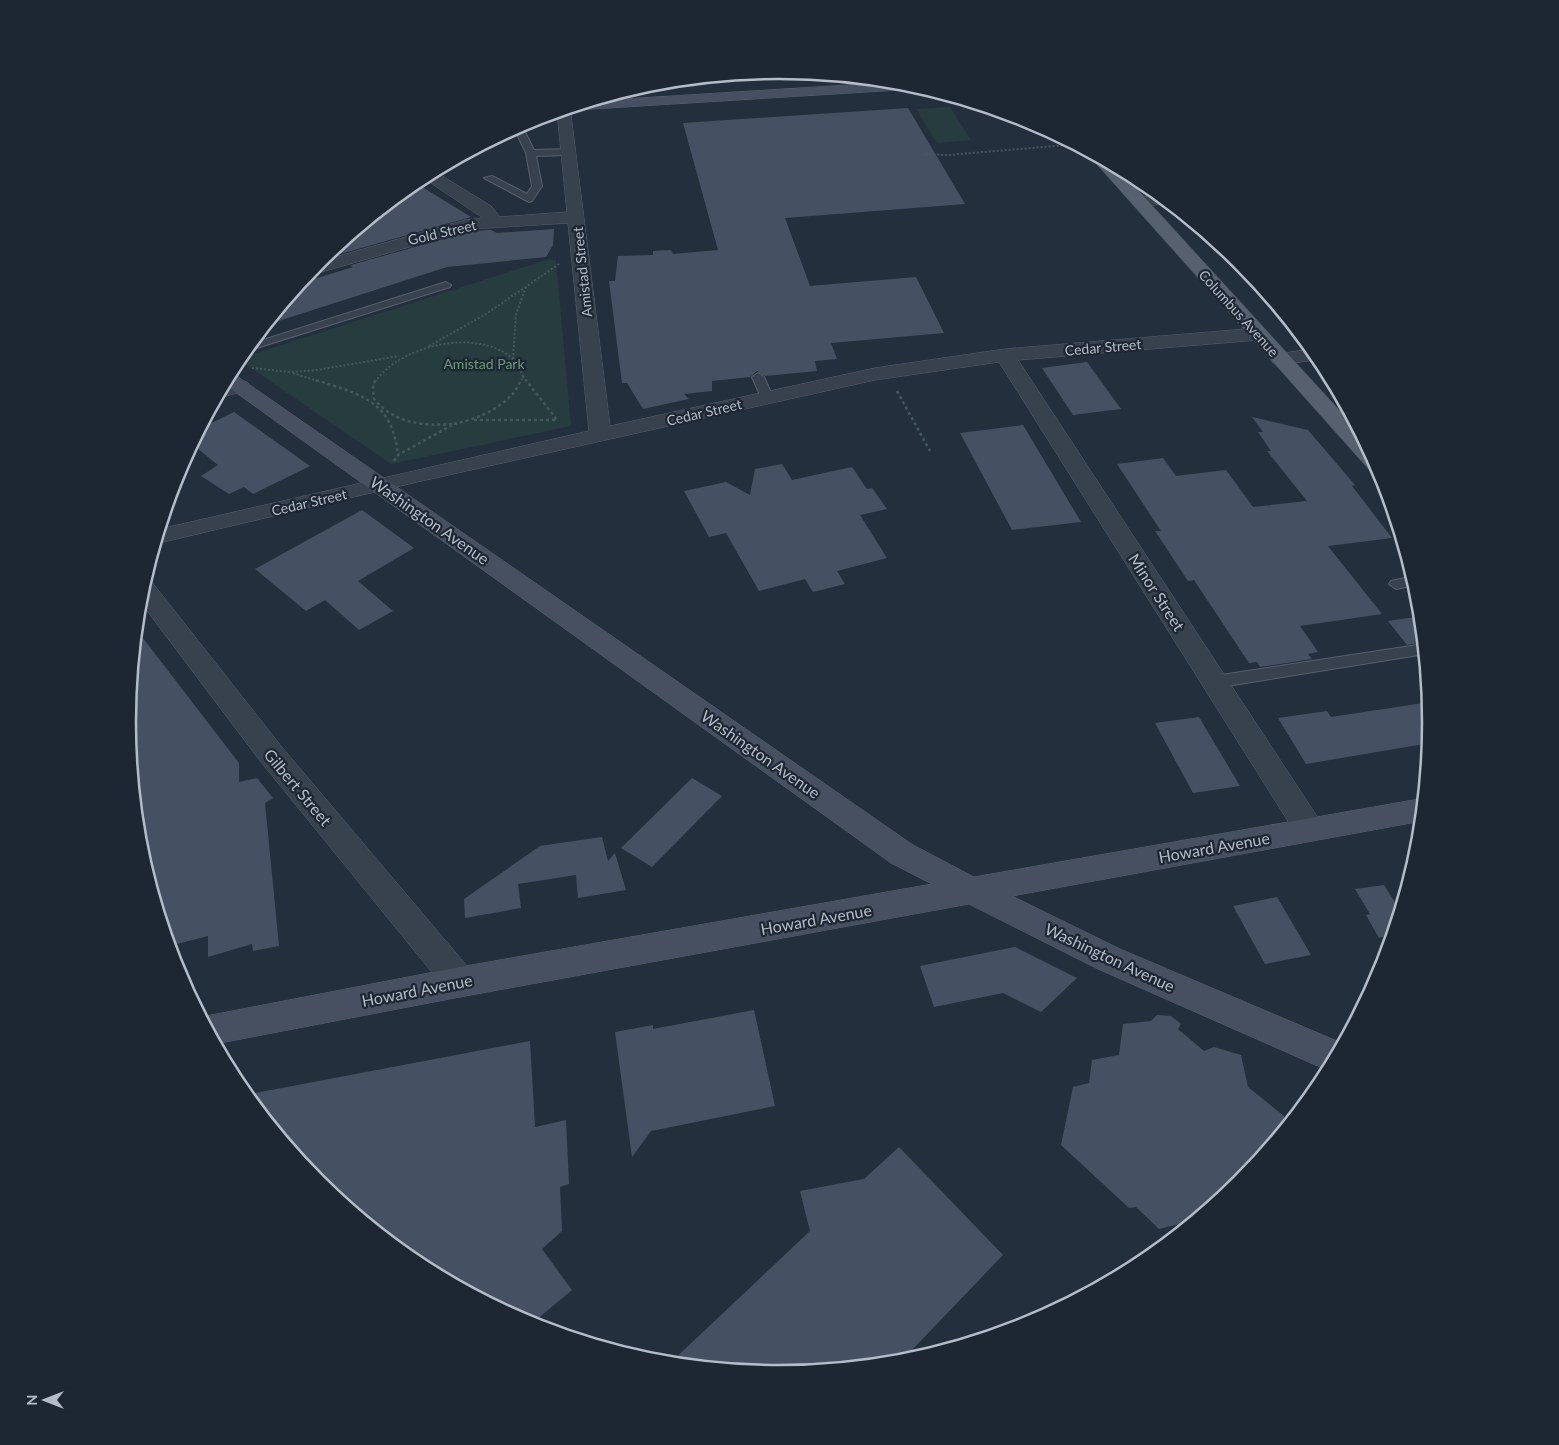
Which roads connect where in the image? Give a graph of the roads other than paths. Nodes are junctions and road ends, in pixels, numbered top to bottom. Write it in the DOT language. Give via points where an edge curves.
graph roads {
  1 [pos="823,80"];
  2 [pos="883,87"];
  3 [pos="669,88"];
  4 [pos="674,88"];
  5 [pos="646,103"];
  6 [pos="600,105"];
  7 [pos="565,116"];
  8 [pos="522,133"];
  9 [pos="531,152"];
  10 [pos="569,152"];
  11 [pos="1114,173"];
  12 [pos="489,178"];
  13 [pos="436,179"];
  14 [pos="1156,201"];
  15 [pos="1141,202"];
  16 [pos="576,217"];
  17 [pos="492,222"];
  18 [pos="327,265"];
  19 [pos="446,285"];
  20 [pos="1258,334"];
  21 [pos="258,346"];
  22 [pos="1005,355"];
  23 [pos="1308,355"];
  24 [pos="1280,359"];
  25 [pos="758,376"];
  26 [pos="237,377"];
  27 [pos="767,398"];
  28 [pos="600,434"];
  29 [pos="1361,448"];
  30 [pos="379,485"];
  31 [pos="164,535"];
  32 [pos="1407,582"];
  33 [pos="1396,584"];
  34 [pos="148,595"];
  35 [pos="1419,650"];
  36 [pos="1215,682"];
  37 [pos="1418,809"];
  38 [pos="1309,829"];
  39 [pos="974,890"];
  40 [pos="460,982"];
  41 [pos="214,1029"];
  42 [pos="1330,1055"];
  1 -- 4 [label="main road"];
  2 -- 5 [label="main road"];
  3 -- 4 [label="main road"];
  4 -- 5 [label="main road" via="649,96"];
  5 -- 6 [label="main road"];
  7 -- 10 [label="street, Amistad Street"];
  8 -- 9 [label="lane"];
  9 -- 10 [label="lane"];
  9 -- 12 [label="lane" via="536,186 529,199"];
  10 -- 16 [label="street, Amistad Street"];
  11 -- 15 [label="main road, Columbus Avenue"];
  13 -- 17 [label="street" via="485,210"];
  14 -- 15 [label="street"];
  15 -- 20 [label="main road, Columbus Avenue"];
  16 -- 17 [label="street, Gold Street"];
  16 -- 28 [label="street, Amistad Street"];
  17 -- 18 [label="street, Gold Street" via="440,231"];
  19 -- 21 [label="lane"];
  20 -- 22 [label="street, Cedar Street"];
  20 -- 24 [label="main road, Columbus Avenue"];
  22 -- 27 [label="street, Cedar Street" via="910,368"];
  22 -- 36 [label="street, Minor Street"];
  23 -- 24 [label="street"];
  24 -- 29 [label="main road, Columbus Avenue"];
  25 -- 27 [label="lane"];
  26 -- 30 [label="main road, Washington Avenue"];
  27 -- 28 [label="street, Cedar Street"];
  28 -- 30 [label="street, Cedar Street"];
  30 -- 31 [label="street, Cedar Street"];
  30 -- 39 [label="main road, Washington Avenue" via="460,539 902,854"];
  32 -- 33 [label="lane"];
  34 -- 40 [label="street, Gilbert Street" via="271,754"];
  35 -- 36 [label="lane"];
  36 -- 38 [label="street, Minor Street"];
  37 -- 38 [label="main road, Howard Avenue"];
  38 -- 39 [label="main road, Howard Avenue"];
  39 -- 40 [label="main road, Howard Avenue"];
  39 -- 42 [label="main road, Washington Avenue" via="1110,959"];
  40 -- 41 [label="main road, Howard Avenue"];
}
